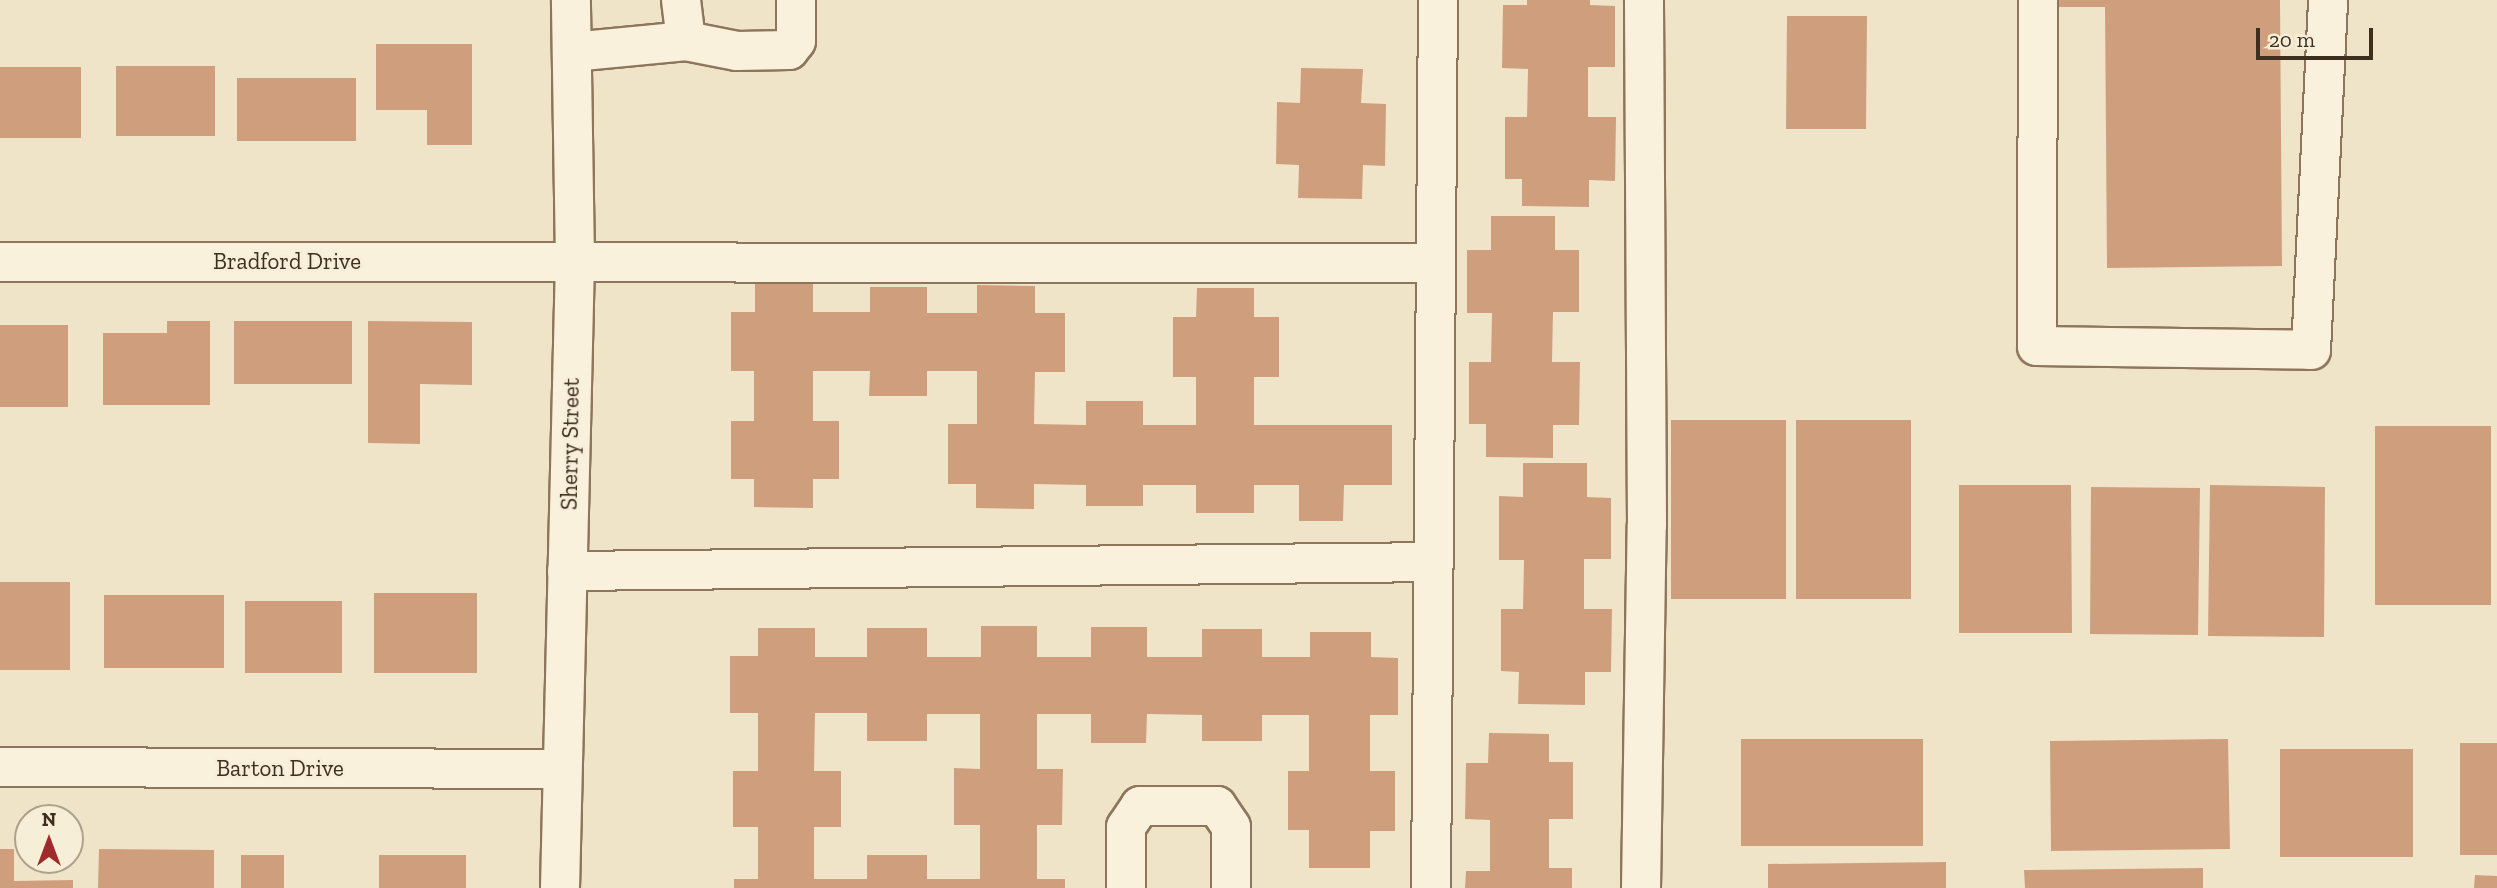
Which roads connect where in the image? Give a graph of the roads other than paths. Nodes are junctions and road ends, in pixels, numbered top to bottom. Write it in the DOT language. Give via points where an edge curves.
graph roads {
  1 [pos="571,0"];
  2 [pos="681,0"];
  3 [pos="796,0"];
  4 [pos="1438,0"];
  5 [pos="1644,0"];
  6 [pos="2038,0"];
  7 [pos="2328,0"];
  8 [pos="686,41"];
  9 [pos="572,52"];
  10 [pos="575,261"];
  11 [pos="0,262"];
  12 [pos="1436,263"];
  13 [pos="1434,562"];
  14 [pos="567,571"];
  15 [pos="0,767"];
  16 [pos="561,769"];
  17 [pos="560,888"];
  18 [pos="1126,888"];
  19 [pos="1231,888"];
  20 [pos="1431,888"];
  21 [pos="1641,888"];
  1 -- 9 [label="street, Sherry Street"];
  2 -- 8 [label="street"];
  3 -- 8 [label="street" via="796,41 789,50 737,51"];
  4 -- 12 [label="street"];
  5 -- 21 [label="street" via="1647,525"];
  6 -- 7 [label="street" via="2038,346 2311,350"];
  8 -- 9 [label="street"];
  9 -- 10 [label="street, Sherry Street"];
  10 -- 11 [label="street, Bradford Drive"];
  10 -- 12 [label="street, Bradford Drive"];
  10 -- 14 [label="street, Sherry Street"];
  12 -- 13 [label="street"];
  13 -- 14 [label="street"];
  13 -- 20 [label="street"];
  14 -- 16 [label="street, Sherry Street"];
  15 -- 16 [label="street, Barton Drive"];
  16 -- 17 [label="street, Sherry Street"];
  18 -- 19 [label="street" via="1126,827 1140,806 1217,806 1231,827"];
}
